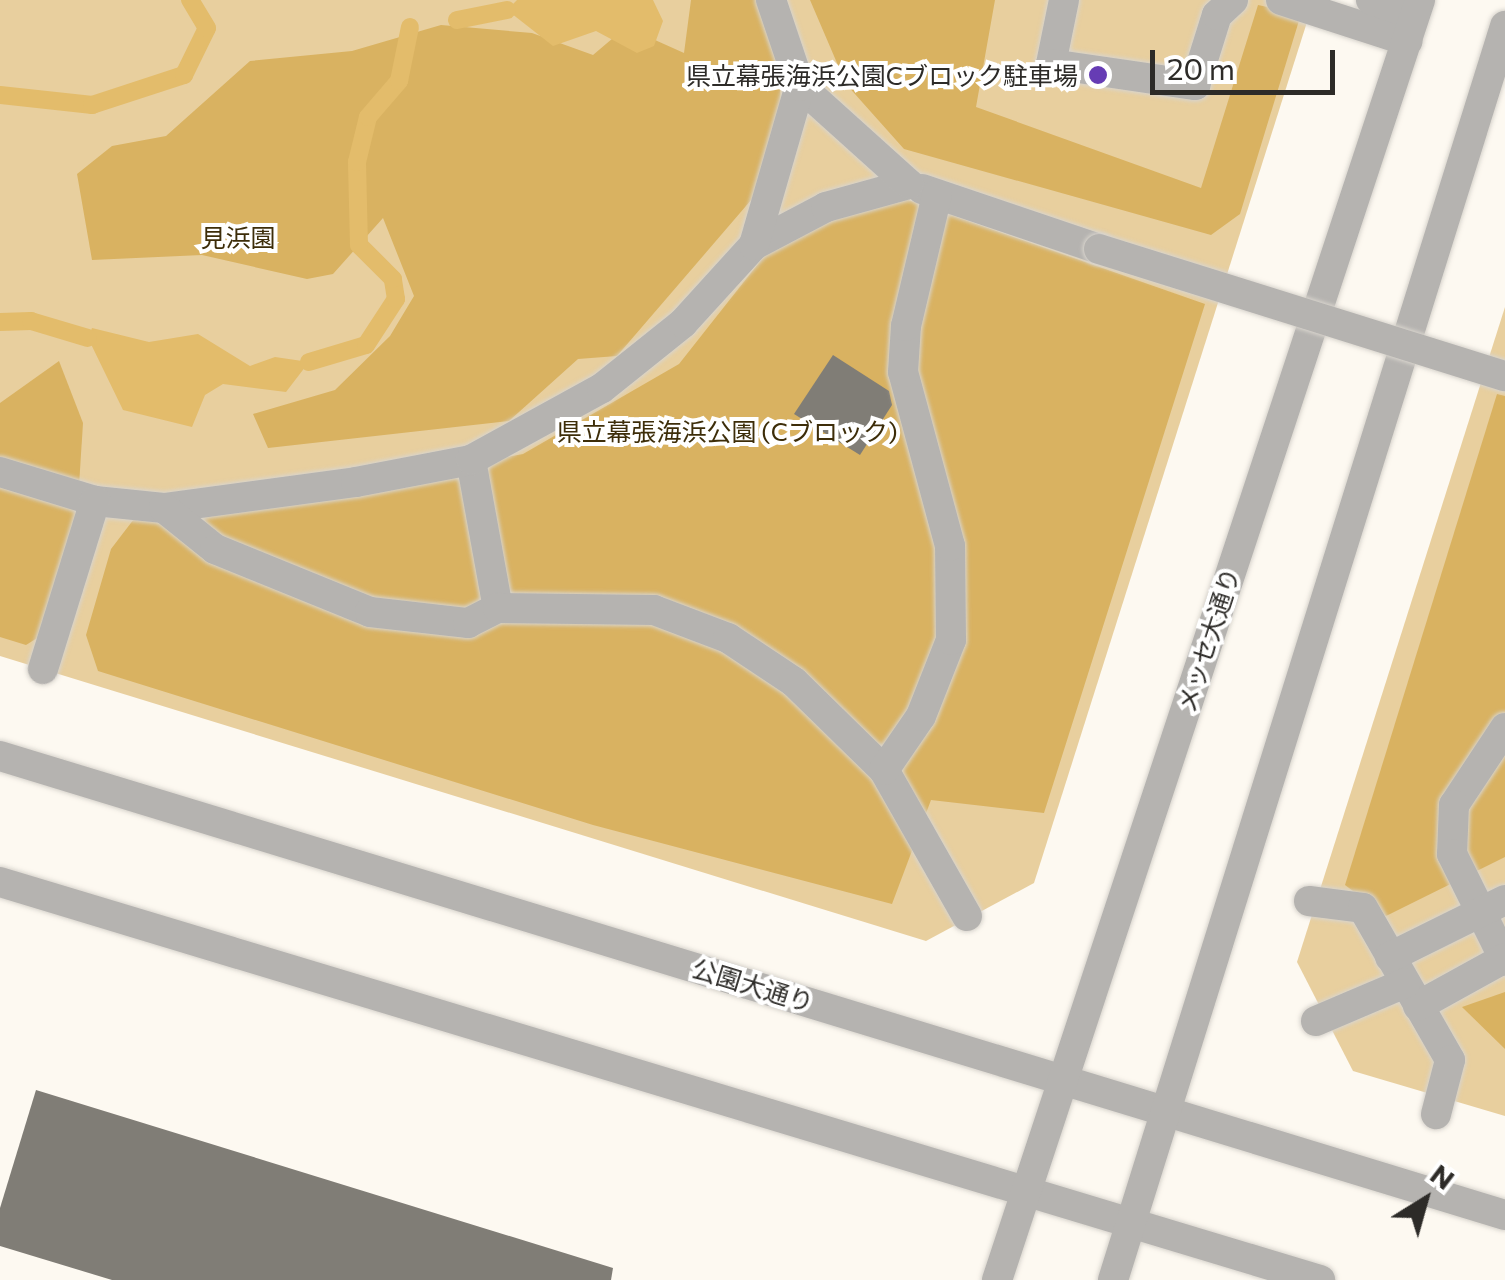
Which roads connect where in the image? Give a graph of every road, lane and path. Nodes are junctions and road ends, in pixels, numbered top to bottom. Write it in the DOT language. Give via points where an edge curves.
graph roads {
  1 [pos="771,0"];
  2 [pos="1064,0"];
  3 [pos="1233,0"];
  4 [pos="1281,0"];
  5 [pos="1371,0"];
  6 [pos="1414,19"];
  7 [pos="1505,26"];
  8 [pos="800,86"];
  9 [pos="908,184"];
  10 [pos="938,195"];
  11 [pos="754,246"];
  12 [pos="1505,376"];
  13 [pos="470,460"];
  14 [pos="0,472"];
  15 [pos="95,501"];
  16 [pos="164,508"];
  17 [pos="498,608"];
  18 [pos="43,669"];
  19 [pos="1505,728"];
  20 [pos="0,756"];
  21 [pos="884,770"];
  22 [pos="0,882"];
  23 [pos="1309,901"];
  24 [pos="1492,907"];
  25 [pos="967,916"];
  26 [pos="1505,960"];
  27 [pos="1405,982"];
  28 [pos="1316,1021"];
  29 [pos="1061,1079"];
  30 [pos="1161,1110"];
  31 [pos="1436,1114"];
  32 [pos="1025,1194"];
  33 [pos="1505,1214"];
  34 [pos="1130,1224"];
  35 [pos="998,1280"];
  36 [pos="1113,1280"];
  37 [pos="1320,1280"];
  1 -- 8 [label="street"];
  2 -- 3 [label="street" via="1051,64 1195,86 1217,15"];
  4 -- 6 [label="street"];
  5 -- 6 [label="street"];
  6 -- 29 [label="street, メッセ大通り"];
  7 -- 30 [label="street"];
  8 -- 9 [label="street"];
  8 -- 11 [label="street"];
  9 -- 10 [label="street"];
  9 -- 11 [label="street" via="826,207"];
  10 -- 12 [label="street, bridge"];
  10 -- 21 [label="street" via="906,326 903,372 950,546 951,640 921,716"];
  11 -- 13 [label="street" via="684,323 616,377"];
  13 -- 16 [label="street"];
  13 -- 17 [label="street"];
  14 -- 15 [label="street"];
  15 -- 16 [label="street"];
  15 -- 18 [label="street"];
  16 -- 17 [label="street" via="215,549 370,612 468,623"];
  17 -- 21 [label="street" via="654,610 728,638 794,682"];
  19 -- 24 [label="street" via="1454,805 1452,854"];
  20 -- 29 [label="street, 公園大通り"];
  21 -- 25 [label="street"];
  22 -- 32 [label="street"];
  23 -- 27 [label="street" via="1363,908"];
  24 -- 26 [label="street"];
  24 -- 27 [label="street"];
  26 -- 27 [label="street"];
  27 -- 28 [label="street"];
  27 -- 31 [label="street" via="1450,1060"];
  29 -- 30 [label="street, 公園大通り"];
  29 -- 32 [label="street, メッセ大通り"];
  30 -- 33 [label="street, 公園大通り"];
  30 -- 34 [label="street"];
  32 -- 34 [label="street"];
  32 -- 35 [label="street, メッセ大通り"];
  34 -- 36 [label="street"];
  34 -- 37 [label="street"];
}
